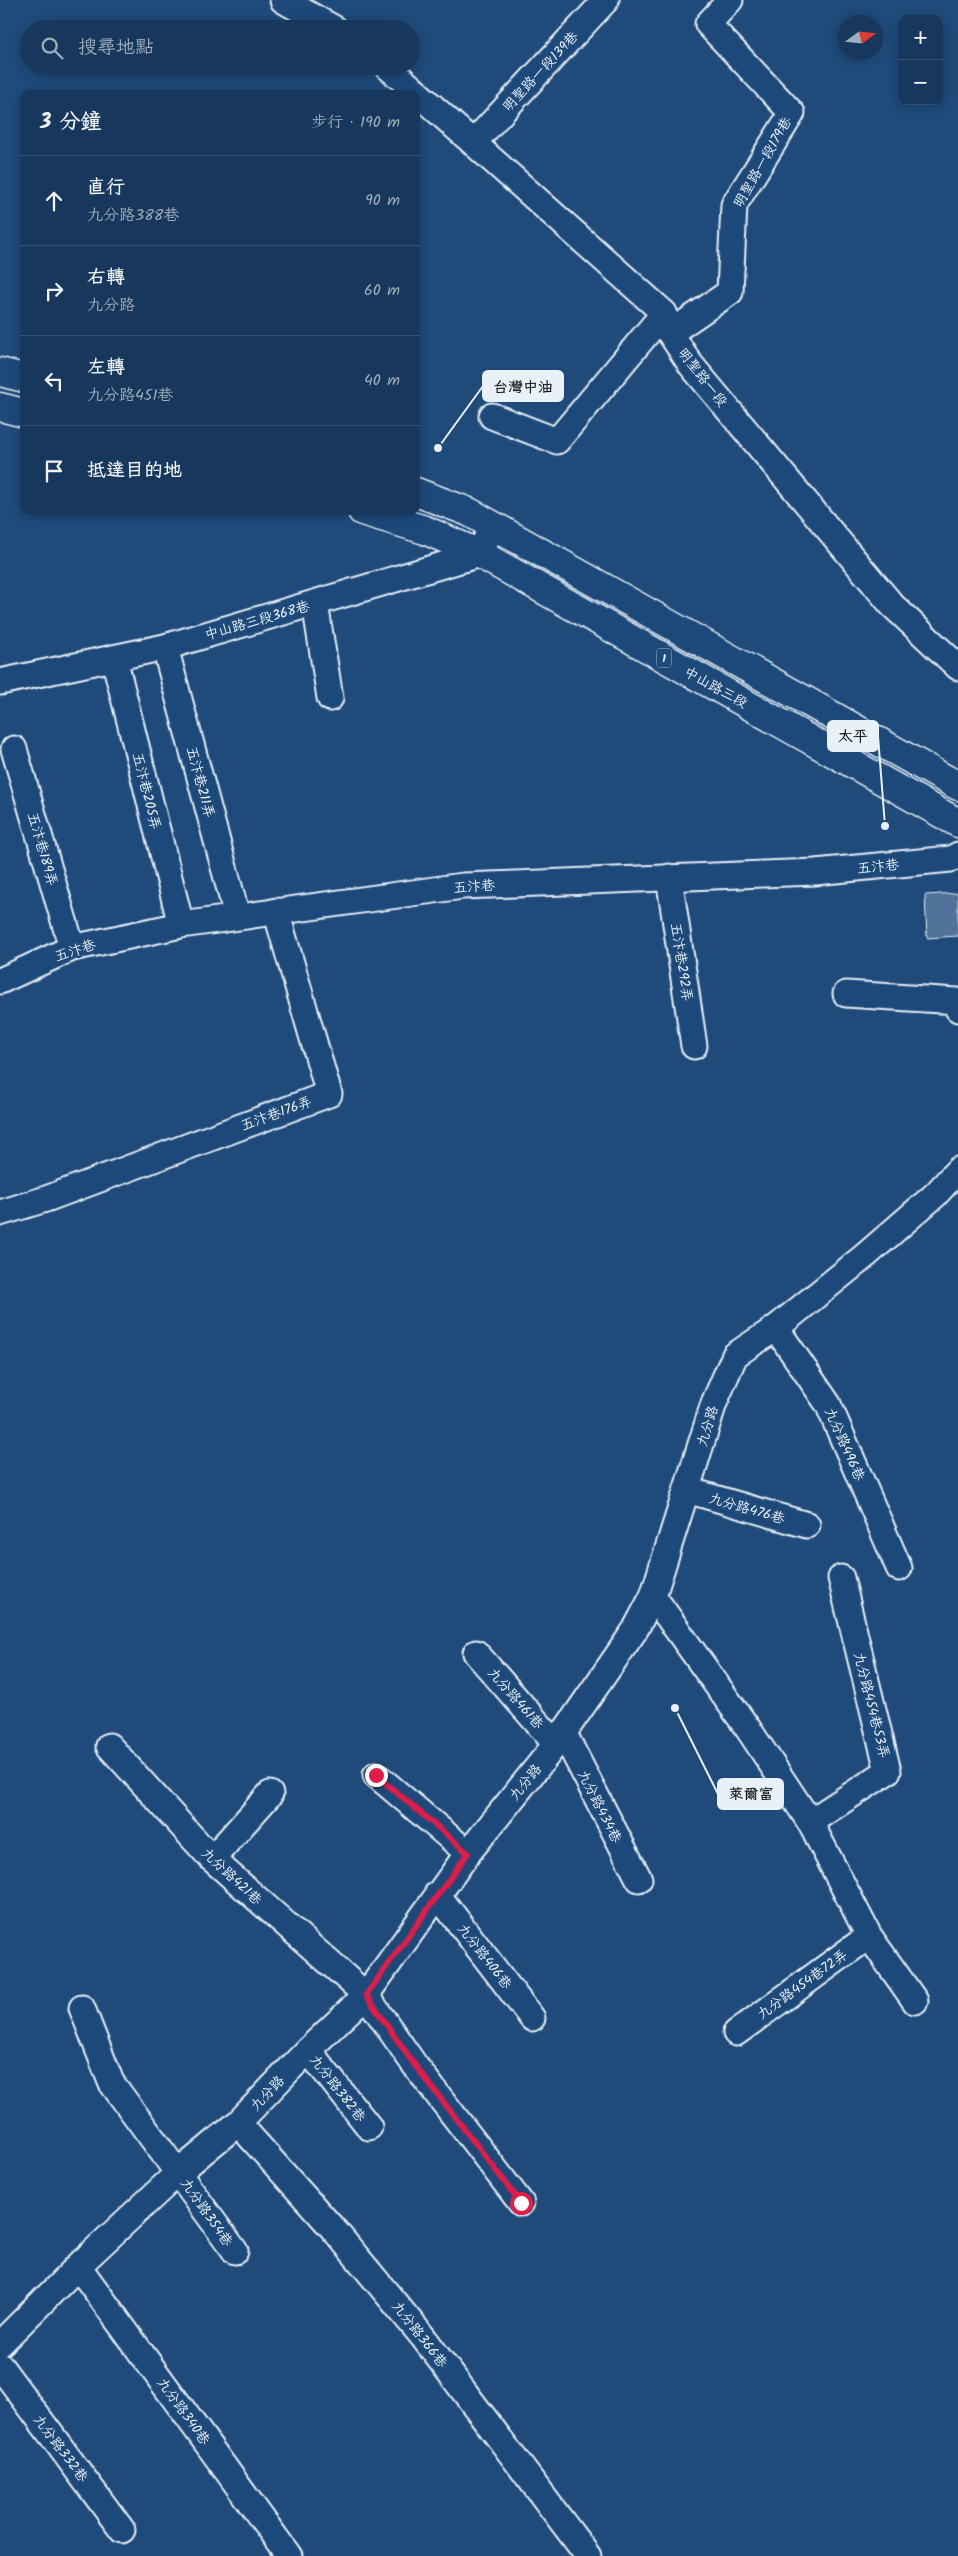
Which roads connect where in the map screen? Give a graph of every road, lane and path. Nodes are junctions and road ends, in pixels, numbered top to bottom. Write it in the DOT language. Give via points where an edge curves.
graph roads {
  1 [pos="283,0"];
  2 [pos="606,0"];
  3 [pos="730,0"];
  4 [pos="320,20"];
  5 [pos="397,75"];
  6 [pos="414,90"];
  7 [pos="420,95"];
  8 [pos="474,142"];
  9 [pos="667,323"];
  10 [pos="0,372"];
  11 [pos="20,377"];
  12 [pos="0,408"];
  13 [pos="20,412"];
  14 [pos="492,416"];
  15 [pos="420,494"];
  16 [pos="375,515"];
  17 [pos="492,526"];
  18 [pos="480,554"];
  19 [pos="315,603"];
  20 [pos="165,647"];
  21 [pos="114,658"];
  22 [pos="958,667"];
  23 [pos="0,682"];
  24 [pos="330,698"];
  25 [pos="14,749"];
  26 [pos="958,786"];
  27 [pos="958,823"];
  28 [pos="955,860"];
  29 [pos="669,877"];
  30 [pos="276,911"];
  31 [pos="237,916"];
  32 [pos="181,925"];
  33 [pos="72,948"];
  34 [pos="0,981"];
  35 [pos="846,994"];
  36 [pos="957,1005"];
  37 [pos="694,1046"];
  38 [pos="958,1170"];
  39 [pos="0,1214"];
  40 [pos="776,1328"];
  41 [pos="687,1490"];
  42 [pos="807,1525"];
  43 [pos="899,1568"];
  44 [pos="841,1578"];
  45 [pos="653,1596"];
  46 [pos="476,1653"];
  47 [pos="560,1738"];
  48 [pos="109,1746"];
  49 [pos="376,1775"];
  50 [pos="270,1794"];
  51 [pos="810,1822"];
  52 [pos="468,1853"];
  53 [pos="212,1859"];
  54 [pos="639,1879"];
  55 [pos="437,1894"];
  56 [pos="869,1936"];
  57 [pos="366,1995"];
  58 [pos="915,2002"];
  59 [pos="82,2008"];
  60 [pos="532,2018"];
  61 [pos="736,2033"];
  62 [pos="308,2050"];
  63 [pos="238,2123"];
  64 [pos="369,2127"];
  65 [pos="180,2172"];
  66 [pos="521,2203"];
  67 [pos="235,2251"];
  68 [pos="78,2266"];
  69 [pos="0,2344"];
  70 [pos="0,2366"];
  71 [pos="122,2530"];
  72 [pos="289,2556"];
  73 [pos="588,2556"];
  1 -- 4 [label="street"];
  2 -- 8 [label="street, 明聖路一段139巷"];
  3 -- 9 [label="street, 明聖路一段179巷" via="708,24 792,113 734,205 730,292"];
  5 -- 6 [label="street, 明聖路一段"];
  7 -- 8 [label="street, 明聖路一段"];
  8 -- 9 [label="street, 明聖路一段"];
  9 -- 14 [label="street" via="558,441"];
  9 -- 22 [label="street, 明聖路一段" via="691,365 892,605"];
  10 -- 11 [label="main road"];
  12 -- 13 [label="main road"];
  15 -- 17 [label="main road, 1" via="469,512"];
  16 -- 18 [label="main road, 中山路三段 / 1" via="425,530"];
  17 -- 18 [label="street"];
  17 -- 26 [label="main road, 1"];
  18 -- 19 [label="street, 中山路三段368巷"];
  18 -- 27 [label="main road, 中山路三段 / 1"];
  19 -- 20 [label="street, 中山路三段368巷"];
  19 -- 24 [label="street"];
  20 -- 21 [label="street, 中山路三段368巷"];
  20 -- 31 [label="street, 五汴巷211弄"];
  21 -- 23 [label="street, 中山路三段368巷"];
  21 -- 32 [label="street, 五汴巷205弄"];
  25 -- 33 [label="street, 五汴巷189弄"];
  28 -- 29 [label="street, 五汴巷" via="815,872"];
  29 -- 30 [label="street, 五汴巷" via="462,886"];
  29 -- 37 [label="street, 五汴巷292弄"];
  30 -- 31 [label="street, 五汴巷"];
  30 -- 39 [label="street, 五汴巷176弄" via="329,1094"];
  31 -- 32 [label="street, 五汴巷"];
  32 -- 33 [label="street, 五汴巷"];
  33 -- 34 [label="street, 五汴巷"];
  35 -- 36 [label="street"];
  38 -- 40 [label="street, 九分路" via="880,1243"];
  40 -- 41 [label="street, 九分路" via="735,1355 714,1403"];
  40 -- 43 [label="street, 九分路496巷" via="828,1404"];
  41 -- 42 [label="street, 九分路476巷"];
  41 -- 45 [label="street, 九分路"];
  44 -- 51 [label="street, 九分路454巷53弄" via="888,1771"];
  45 -- 47 [label="street, 九分路" via="634,1630"];
  45 -- 51 [label="street"];
  46 -- 47 [label="street, 九分路461巷"];
  47 -- 52 [label="street, 九分路"];
  47 -- 54 [label="street, 九分路434巷"];
  48 -- 53 [label="street, 九分路421巷"];
  49 -- 52 [label="street"];
  50 -- 53 [label="street"];
  51 -- 56 [label="street"];
  52 -- 55 [label="street, 九分路"];
  53 -- 57 [label="street, 九分路421巷"];
  55 -- 57 [label="street, 九分路"];
  55 -- 60 [label="street, 九分路406巷"];
  56 -- 58 [label="street"];
  56 -- 61 [label="street, 九分路454巷72弄"];
  57 -- 62 [label="street, 九分路"];
  57 -- 66 [label="street, 九分路421巷" via="414,2064"];
  59 -- 65 [label="street, 九分路354巷" via="112,2082"];
  62 -- 63 [label="street, 九分路"];
  62 -- 64 [label="street, 九分路382巷"];
  63 -- 65 [label="street, 九分路"];
  63 -- 73 [label="street, 九分路366巷" via="336,2232 423,2338"];
  65 -- 67 [label="street, 九分路354巷"];
  65 -- 68 [label="street, 九分路"];
  68 -- 69 [label="street, 九分路"];
  68 -- 72 [label="street, 九分路340巷"];
  70 -- 71 [label="street, 九分路332巷"];
}
